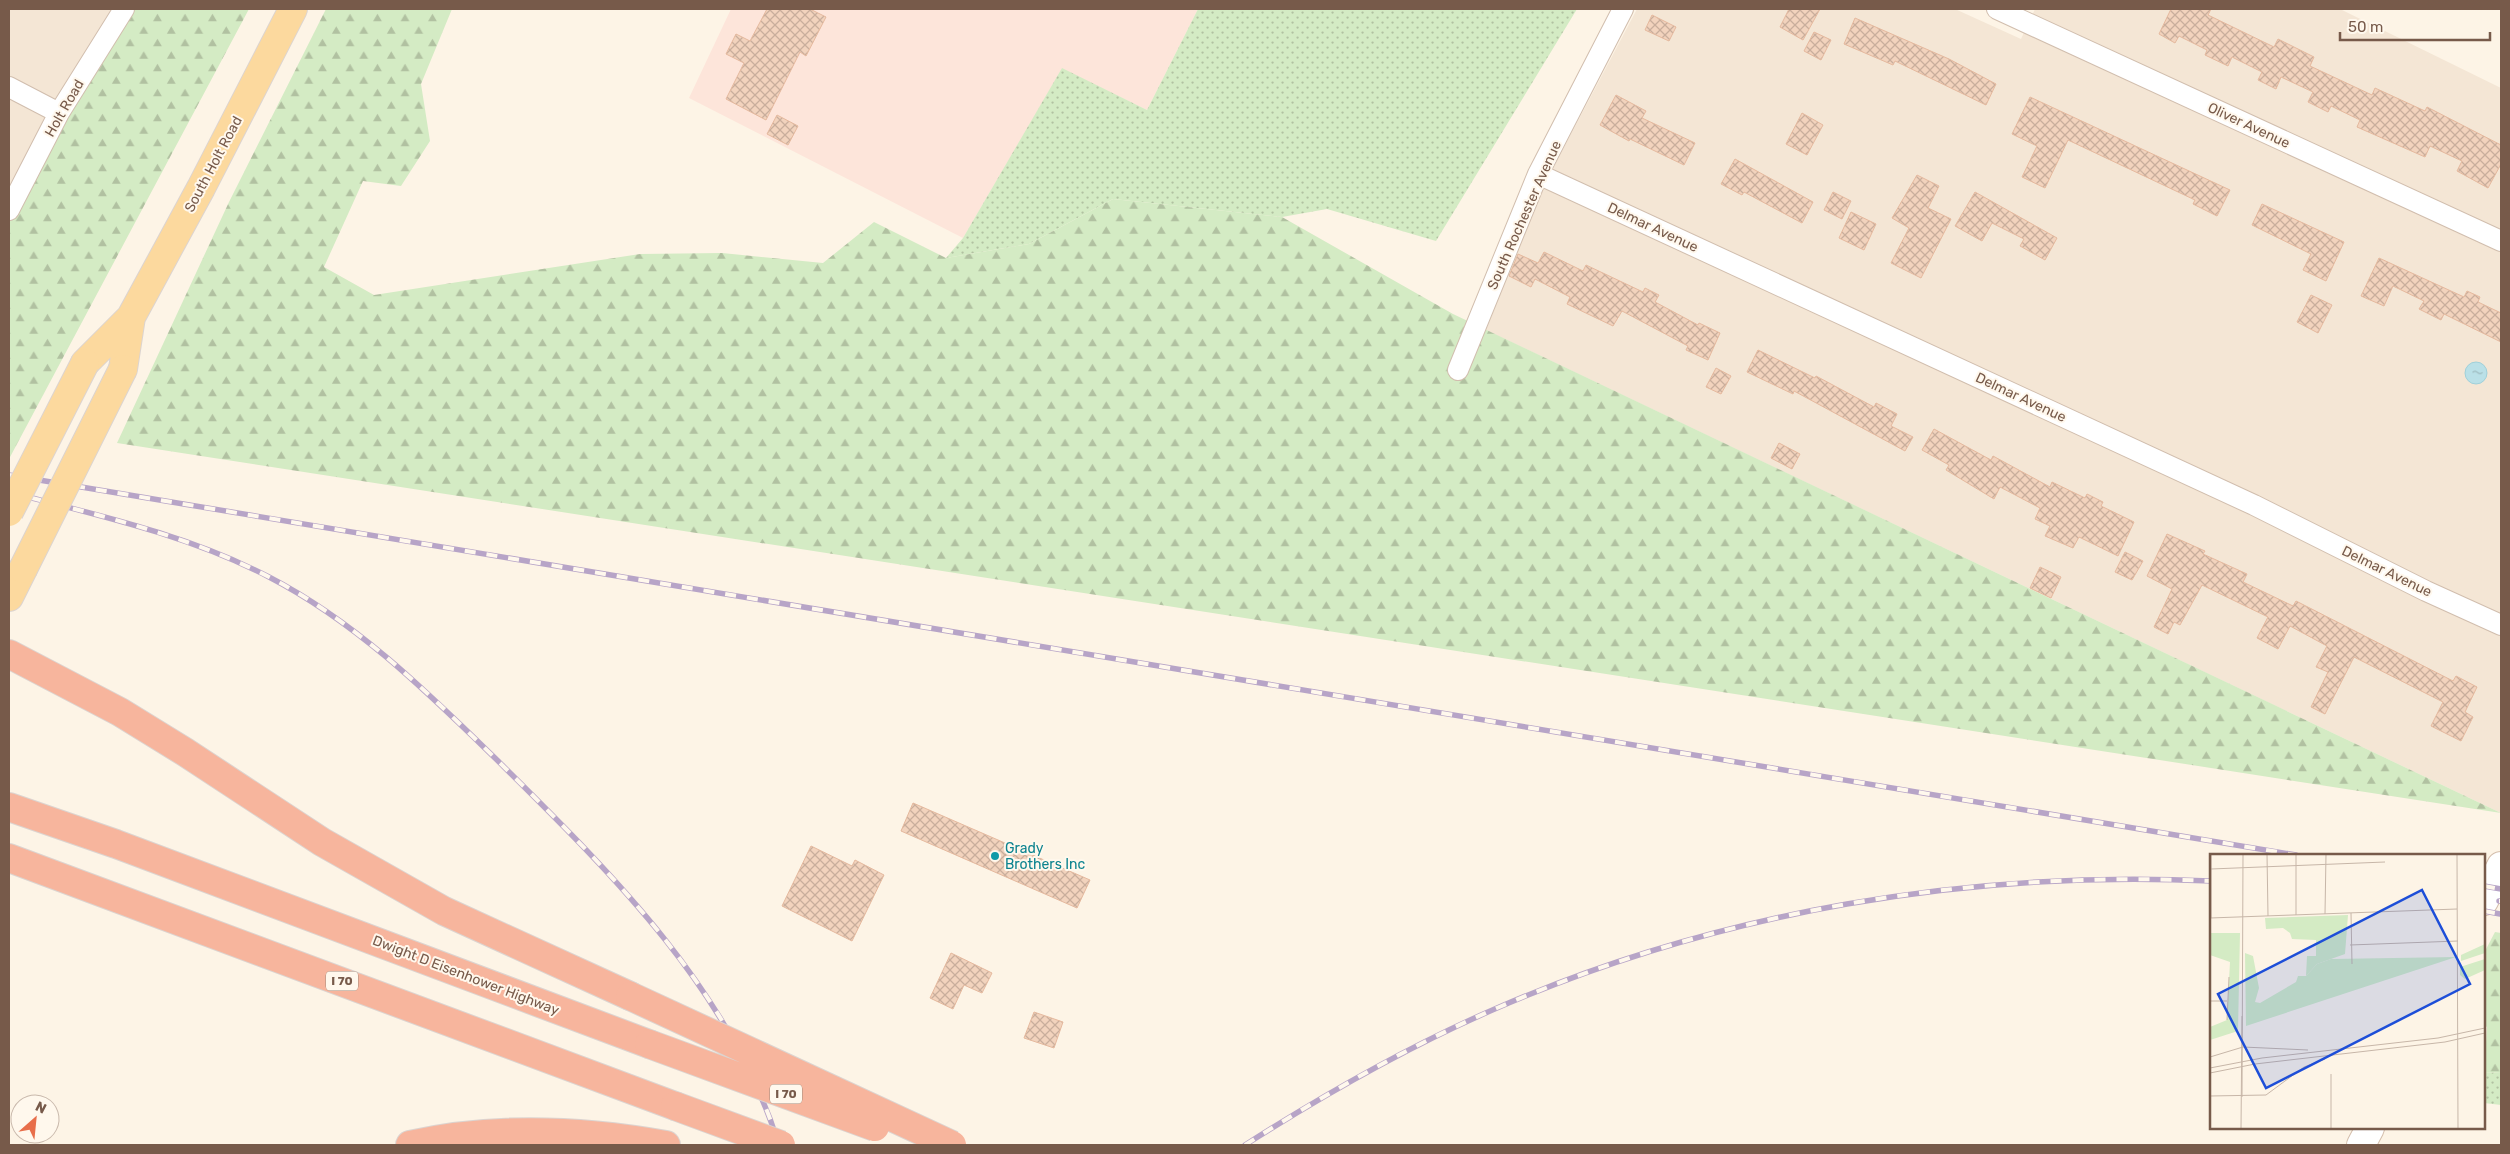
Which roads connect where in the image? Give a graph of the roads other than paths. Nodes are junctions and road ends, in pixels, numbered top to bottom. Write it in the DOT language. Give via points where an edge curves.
graph roads {
  1 [pos="124,9"];
  2 [pos="293,9"];
  3 [pos="1623,9"];
  4 [pos="1997,9"];
  5 [pos="9,87"];
  6 [pos="59,113"];
  7 [pos="1538,174"];
  8 [pos="9,210"];
  9 [pos="2501,241"];
  10 [pos="131,317"];
  11 [pos="1458,370"];
  12 [pos="9,512"];
  13 [pos="9,597"];
  14 [pos="2501,625"];
  15 [pos="9,654"];
  16 [pos="9,807"];
  17 [pos="9,858"];
  18 [pos="2501,866"];
  19 [pos="2485,899"];
  20 [pos="2369,1129"];
  21 [pos="410,1145"];
  22 [pos="666,1145"];
  23 [pos="781,1145"];
  24 [pos="923,1145"];
  25 [pos="952,1145"];
  26 [pos="2361,1145"];
  1 -- 6 [label="street, Holt Road"];
  2 -- 10 [label="main road, South Holt Road"];
  3 -- 7 [label="street, South Rochester Avenue"];
  4 -- 9 [label="street, Oliver Avenue"];
  5 -- 6 [label="street"];
  6 -- 8 [label="street, Holt Road"];
  7 -- 11 [label="street, South Rochester Avenue"];
  7 -- 14 [label="street, Delmar Avenue" via="2254,505"];
  10 -- 12 [label="main road, South Holt Road, bridge" via="85,363"];
  10 -- 13 [label="main road, South Holt Road, bridge" via="123,369"];
  15 -- 25 [label="highway, bridge" via="120,712 322,842 444,911"];
  16 -- 24 [label="highway, Dwight D Eisenhower Highway / I 70, bridge"];
  17 -- 23 [label="highway, I 70, bridge"];
  18 -- 19 [label="main road"];
  20 -- 26 [label="main road"];
  21 -- 22 [label="highway" via="479,1135 549,1132 604,1135"];
}
